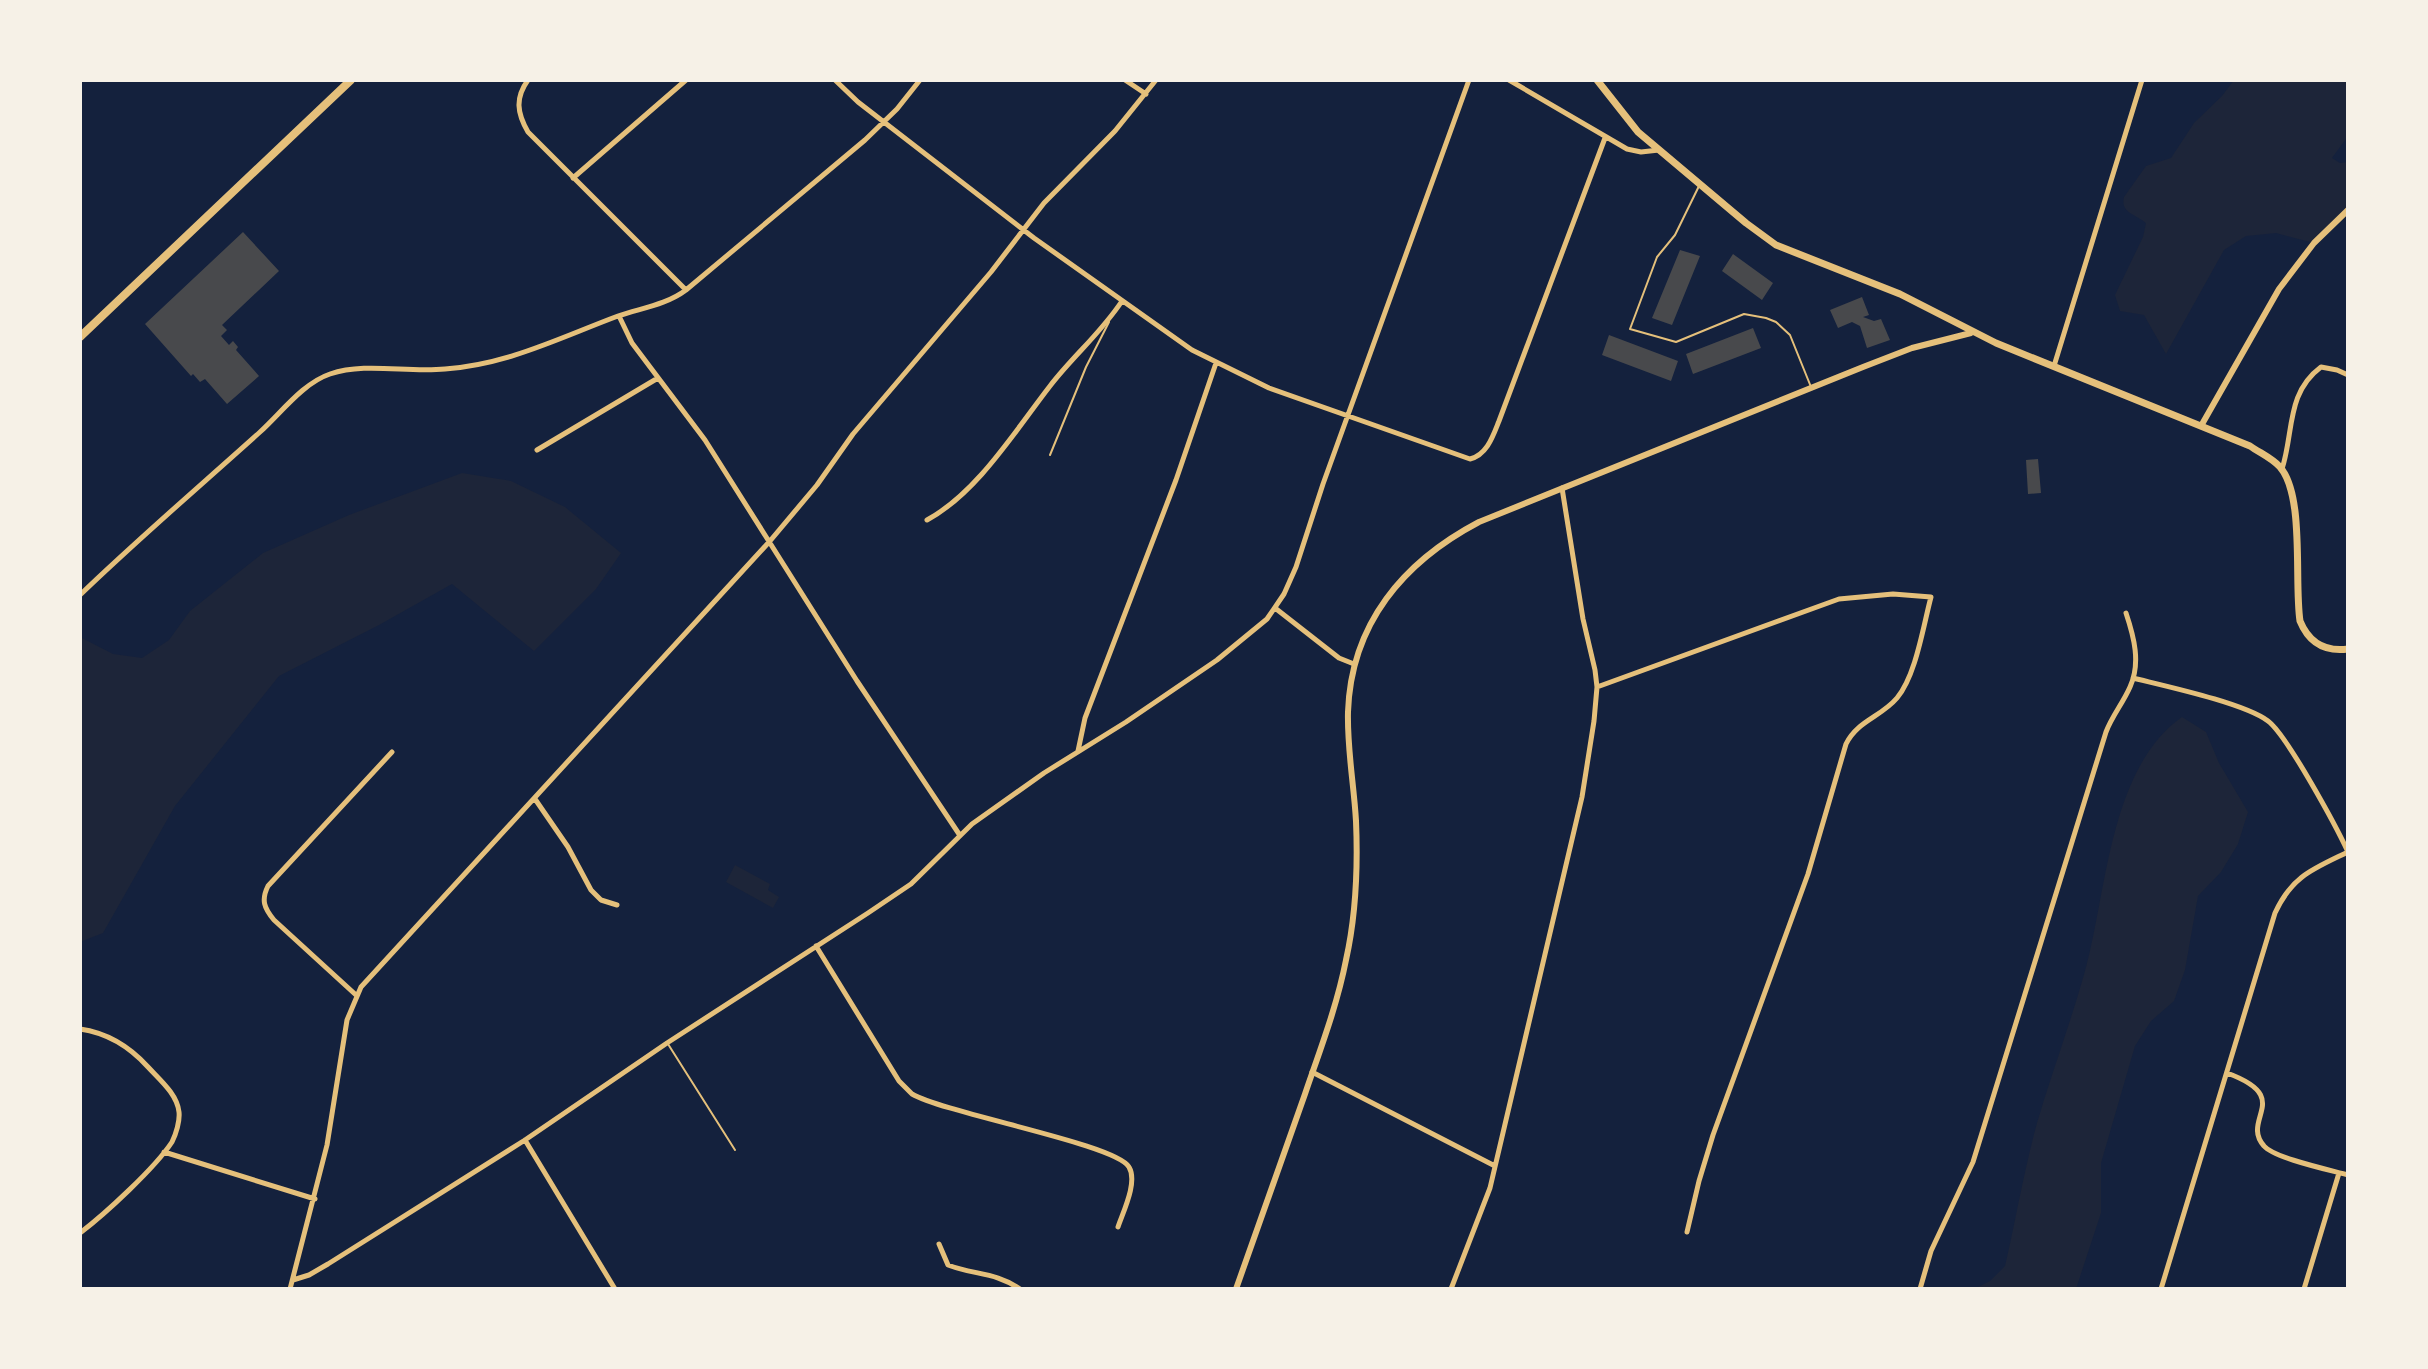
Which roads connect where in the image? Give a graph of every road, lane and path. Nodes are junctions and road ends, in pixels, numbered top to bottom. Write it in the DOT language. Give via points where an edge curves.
graph roads {
  1 [pos="351,80"];
  2 [pos="528,80"];
  3 [pos="686,80"];
  4 [pos="835,80"];
  5 [pos="920,80"];
  6 [pos="1125,80"];
  7 [pos="1156,80"];
  8 [pos="1469,80"];
  9 [pos="1509,80"];
  10 [pos="1597,80"];
  11 [pos="2142,80"];
  12 [pos="1146,94"];
  13 [pos="883,122"];
  14 [pos="1605,138"];
  15 [pos="1659,150"];
  16 [pos="573,178"];
  17 [pos="1700,185"];
  18 [pos="2348,210"];
  19 [pos="1023,229"];
  20 [pos="686,290"];
  21 [pos="1122,301"];
  22 [pos="619,316"];
  23 [pos="1111,317"];
  24 [pos="1971,333"];
  25 [pos="80,337"];
  26 [pos="1216,363"];
  27 [pos="2054,366"];
  28 [pos="2348,375"];
  29 [pos="658,378"];
  30 [pos="1811,388"];
  31 [pos="1348,416"];
  32 [pos="2201,426"];
  33 [pos="537,450"];
  34 [pos="1050,455"];
  35 [pos="2282,469"];
  36 [pos="1561,488"];
  37 [pos="927,520"];
  38 [pos="770,541"];
  39 [pos="80,595"];
  40 [pos="1275,608"];
  41 [pos="2126,613"];
  42 [pos="2348,649"];
  43 [pos="1354,664"];
  44 [pos="2133,678"];
  45 [pos="1597,687"];
  46 [pos="392,752"];
  47 [pos="1078,752"];
  48 [pos="535,799"];
  49 [pos="959,834"];
  50 [pos="2348,852"];
  51 [pos="617,905"];
  52 [pos="816,946"];
  53 [pos="356,995"];
  54 [pos="80,1029"];
  55 [pos="667,1043"];
  56 [pos="1312,1072"];
  57 [pos="2227,1073"];
  58 [pos="525,1140"];
  59 [pos="735,1150"];
  60 [pos="164,1152"];
  61 [pos="1495,1166"];
  62 [pos="2339,1173"];
  63 [pos="2348,1175"];
  64 [pos="315,1199"];
  65 [pos="1118,1227"];
  66 [pos="1687,1232"];
  67 [pos="80,1233"];
  68 [pos="939,1244"];
  69 [pos="293,1280"];
  70 [pos="290,1289"];
  71 [pos="615,1289"];
  72 [pos="1020,1289"];
  73 [pos="1236,1289"];
  74 [pos="1451,1289"];
  75 [pos="1920,1289"];
  76 [pos="2161,1289"];
  77 [pos="2304,1289"];
  1 -- 25 [label="main road"];
  2 -- 16 [label="street" via="518,109 528,132"];
  3 -- 16 [label="street"];
  4 -- 13 [label="street"];
  5 -- 13 [label="street"];
  6 -- 12 [label="street"];
  7 -- 12 [label="street"];
  8 -- 31 [label="street"];
  9 -- 14 [label="street"];
  10 -- 15 [label="main road"];
  11 -- 27 [label="street"];
  12 -- 19 [label="street"];
  13 -- 19 [label="street"];
  13 -- 20 [label="street"];
  14 -- 15 [label="street" via="1632,151"];
  14 -- 31 [label="street" via="1499,421 1476,459"];
  15 -- 17 [label="main road"];
  16 -- 20 [label="street"];
  17 -- 24 [label="main road" via="1776,245 1900,294"];
  17 -- 30 [label="lane" via="1675,235 1657,257 1630,329 1676,342 1744,314 1766,318 1790,335"];
  18 -- 32 [label="street" via="2279,289"];
  19 -- 21 [label="street"];
  19 -- 38 [label="street"];
  20 -- 22 [label="street"];
  21 -- 23 [label="street"];
  21 -- 26 [label="street"];
  22 -- 29 [label="street"];
  22 -- 39 [label="street" via="544,347 489,362 433,370 351,369 318,379"];
  23 -- 34 [label="lane"];
  23 -- 37 [label="street" via="955,502"];
  24 -- 27 [label="main road"];
  24 -- 30 [label="street" via="1912,348"];
  26 -- 31 [label="street"];
  26 -- 47 [label="street" via="1085,718"];
  27 -- 32 [label="main road"];
  28 -- 35 [label="street" via="2321,367 2308,376 2292,409"];
  29 -- 33 [label="street"];
  29 -- 38 [label="street"];
  30 -- 36 [label="street"];
  31 -- 40 [label="street" via="1296,567"];
  32 -- 35 [label="main road" via="2250,446"];
  35 -- 42 [label="main road" via="2295,511 2300,621 2321,647"];
  36 -- 43 [label="street" via="1468,528 1422,558 1382,604"];
  36 -- 45 [label="street"];
  38 -- 48 [label="street"];
  38 -- 49 [label="street"];
  40 -- 43 [label="street"];
  40 -- 47 [label="street" via="1235,647"];
  41 -- 44 [label="street" via="2136,650"];
  43 -- 56 [label="street" via="1348,713 1357,860 1353,927 1338,995"];
  44 -- 50 [label="street" via="2242,709 2269,722"];
  44 -- 75 [label="street" via="2106,732 1973,1162 1931,1251"];
  45 -- 61 [label="street" via="1582,797"];
  45 -- 66 [label="street" via="1839,599 1883,594 1931,597 1904,686 1889,707 1856,728 1846,744 1812,863 1713,1135"];
  46 -- 53 [label="street" via="264,894 264,906 274,920"];
  47 -- 49 [label="street"];
  48 -- 51 [label="street" via="591,890"];
  48 -- 53 [label="street"];
  49 -- 52 [label="street" via="911,884"];
  50 -- 57 [label="street" via="2302,876 2282,897"];
  52 -- 55 [label="street"];
  52 -- 65 [label="street" via="912,1094 1128,1164 1130,1188"];
  53 -- 64 [label="street"];
  54 -- 60 [label="street" via="124,1045 170,1092 179,1119"];
  55 -- 58 [label="street"];
  55 -- 59 [label="lane"];
  56 -- 61 [label="street"];
  56 -- 73 [label="street"];
  57 -- 62 [label="street" via="2261,1092 2258,1134 2265,1147"];
  57 -- 76 [label="street"];
  58 -- 69 [label="street" via="328,1264"];
  58 -- 71 [label="street"];
  60 -- 64 [label="street"];
  60 -- 67 [label="street"];
  61 -- 74 [label="street"];
  62 -- 63 [label="street"];
  62 -- 77 [label="street"];
  64 -- 69 [label="street"];
  68 -- 72 [label="street" via="948,1265 996,1275"];
  69 -- 70 [label="street"];
}
